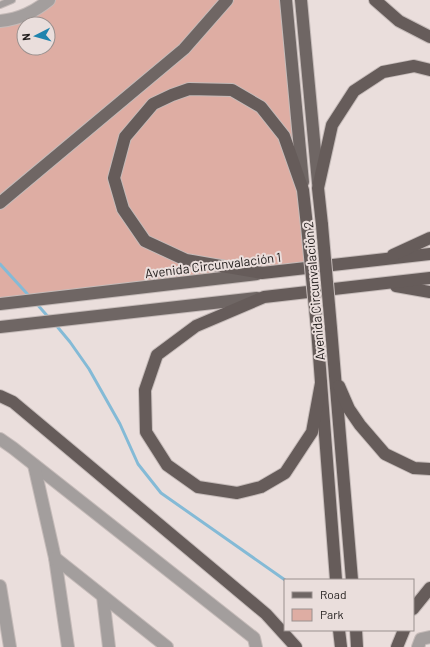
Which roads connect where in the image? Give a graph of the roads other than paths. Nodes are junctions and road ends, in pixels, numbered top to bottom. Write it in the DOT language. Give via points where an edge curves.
graph roads {
  1 [pos="12,0"];
  2 [pos="49,0"];
  3 [pos="227,0"];
  4 [pos="286,0"];
  5 [pos="301,0"];
  6 [pos="375,0"];
  7 [pos="1,3"];
  8 [pos="0,21"];
  9 [pos="430,38"];
  10 [pos="430,70"];
  11 [pos="318,188"];
  12 [pos="303,190"];
  13 [pos="0,203"];
  14 [pos="430,238"];
  15 [pos="430,254"];
  16 [pos="383,260"];
  17 [pos="262,273"];
  18 [pos="430,278"];
  19 [pos="383,283"];
  20 [pos="430,292"];
  21 [pos="264,297"];
  22 [pos="0,304"];
  23 [pos="0,327"];
  24 [pos="336,380"];
  25 [pos="321,383"];
  26 [pos="0,396"];
  27 [pos="0,440"];
  28 [pos="34,465"];
  29 [pos="430,469"];
  30 [pos="55,558"];
  31 [pos="336,579"];
  32 [pos="352,579"];
  33 [pos="0,586"];
  34 [pos="430,588"];
  35 [pos="103,597"];
  36 [pos="414,608"];
  37 [pos="339,631"];
  38 [pos="356,631"];
  39 [pos="404,631"];
  40 [pos="430,637"];
  41 [pos="10,647"];
  42 [pos="68,647"];
  43 [pos="109,647"];
  44 [pos="167,647"];
  45 [pos="256,647"];
  46 [pos="296,647"];
  47 [pos="340,647"];
  48 [pos="357,647"];
  49 [pos="397,647"];
  50 [pos="418,647"];
  1 -- 7 [label="lane"];
  2 -- 8 [label="street" via="37,10"];
  3 -- 13 [label="main road" via="184,49"];
  4 -- 12 [label="main road, Avenida Circunvalación 2"];
  5 -- 11 [label="main road, Avenida Circunvalación 2"];
  6 -- 9 [label="highway" via="399,21"];
  10 -- 11 [label="highway" via="414,66 383,72 354,91 332,125"];
  11 -- 24 [label="highway, Avenida Circunvalación 2, bridge"];
  12 -- 17 [label="highway" via="284,136 261,107 232,90 189,89 172,95 153,104 125,137 114,178 123,209 146,241 186,260"];
  12 -- 25 [label="highway, Avenida Circunvalación 2, bridge"];
  14 -- 16 [label="highway"];
  15 -- 16 [label="highway, Avenida Circunvalación 1"];
  16 -- 17 [label="highway, Avenida Circunvalación 1"];
  17 -- 22 [label="main road, Avenida Circunvalación 1"];
  18 -- 19 [label="highway"];
  19 -- 20 [label="highway"];
  19 -- 21 [label="highway"];
  21 -- 23 [label="main road"];
  21 -- 25 [label="highway" via="196,326 157,355 145,390 146,432 167,465 198,487 237,493 261,486 285,473 312,432"];
  24 -- 29 [label="highway" via="349,409 385,454 414,468"];
  24 -- 32 [label="highway, Avenida Circunvalación 2"];
  25 -- 31 [label="highway, Avenida Circunvalación 2"];
  26 -- 46 [label="highway" via="13,402 266,614"];
  27 -- 28 [label="street"];
  28 -- 30 [label="street"];
  28 -- 45 [label="street" via="254,638"];
  30 -- 35 [label="street"];
  30 -- 42 [label="street"];
  33 -- 41 [label="street"];
  34 -- 36 [label="highway"];
  35 -- 43 [label="street"];
  35 -- 44 [label="street"];
  37 -- 47 [label="highway"];
  38 -- 48 [label="highway"];
  39 -- 49 [label="highway"];
  40 -- 50 [label="street" via="421,639"];
}
